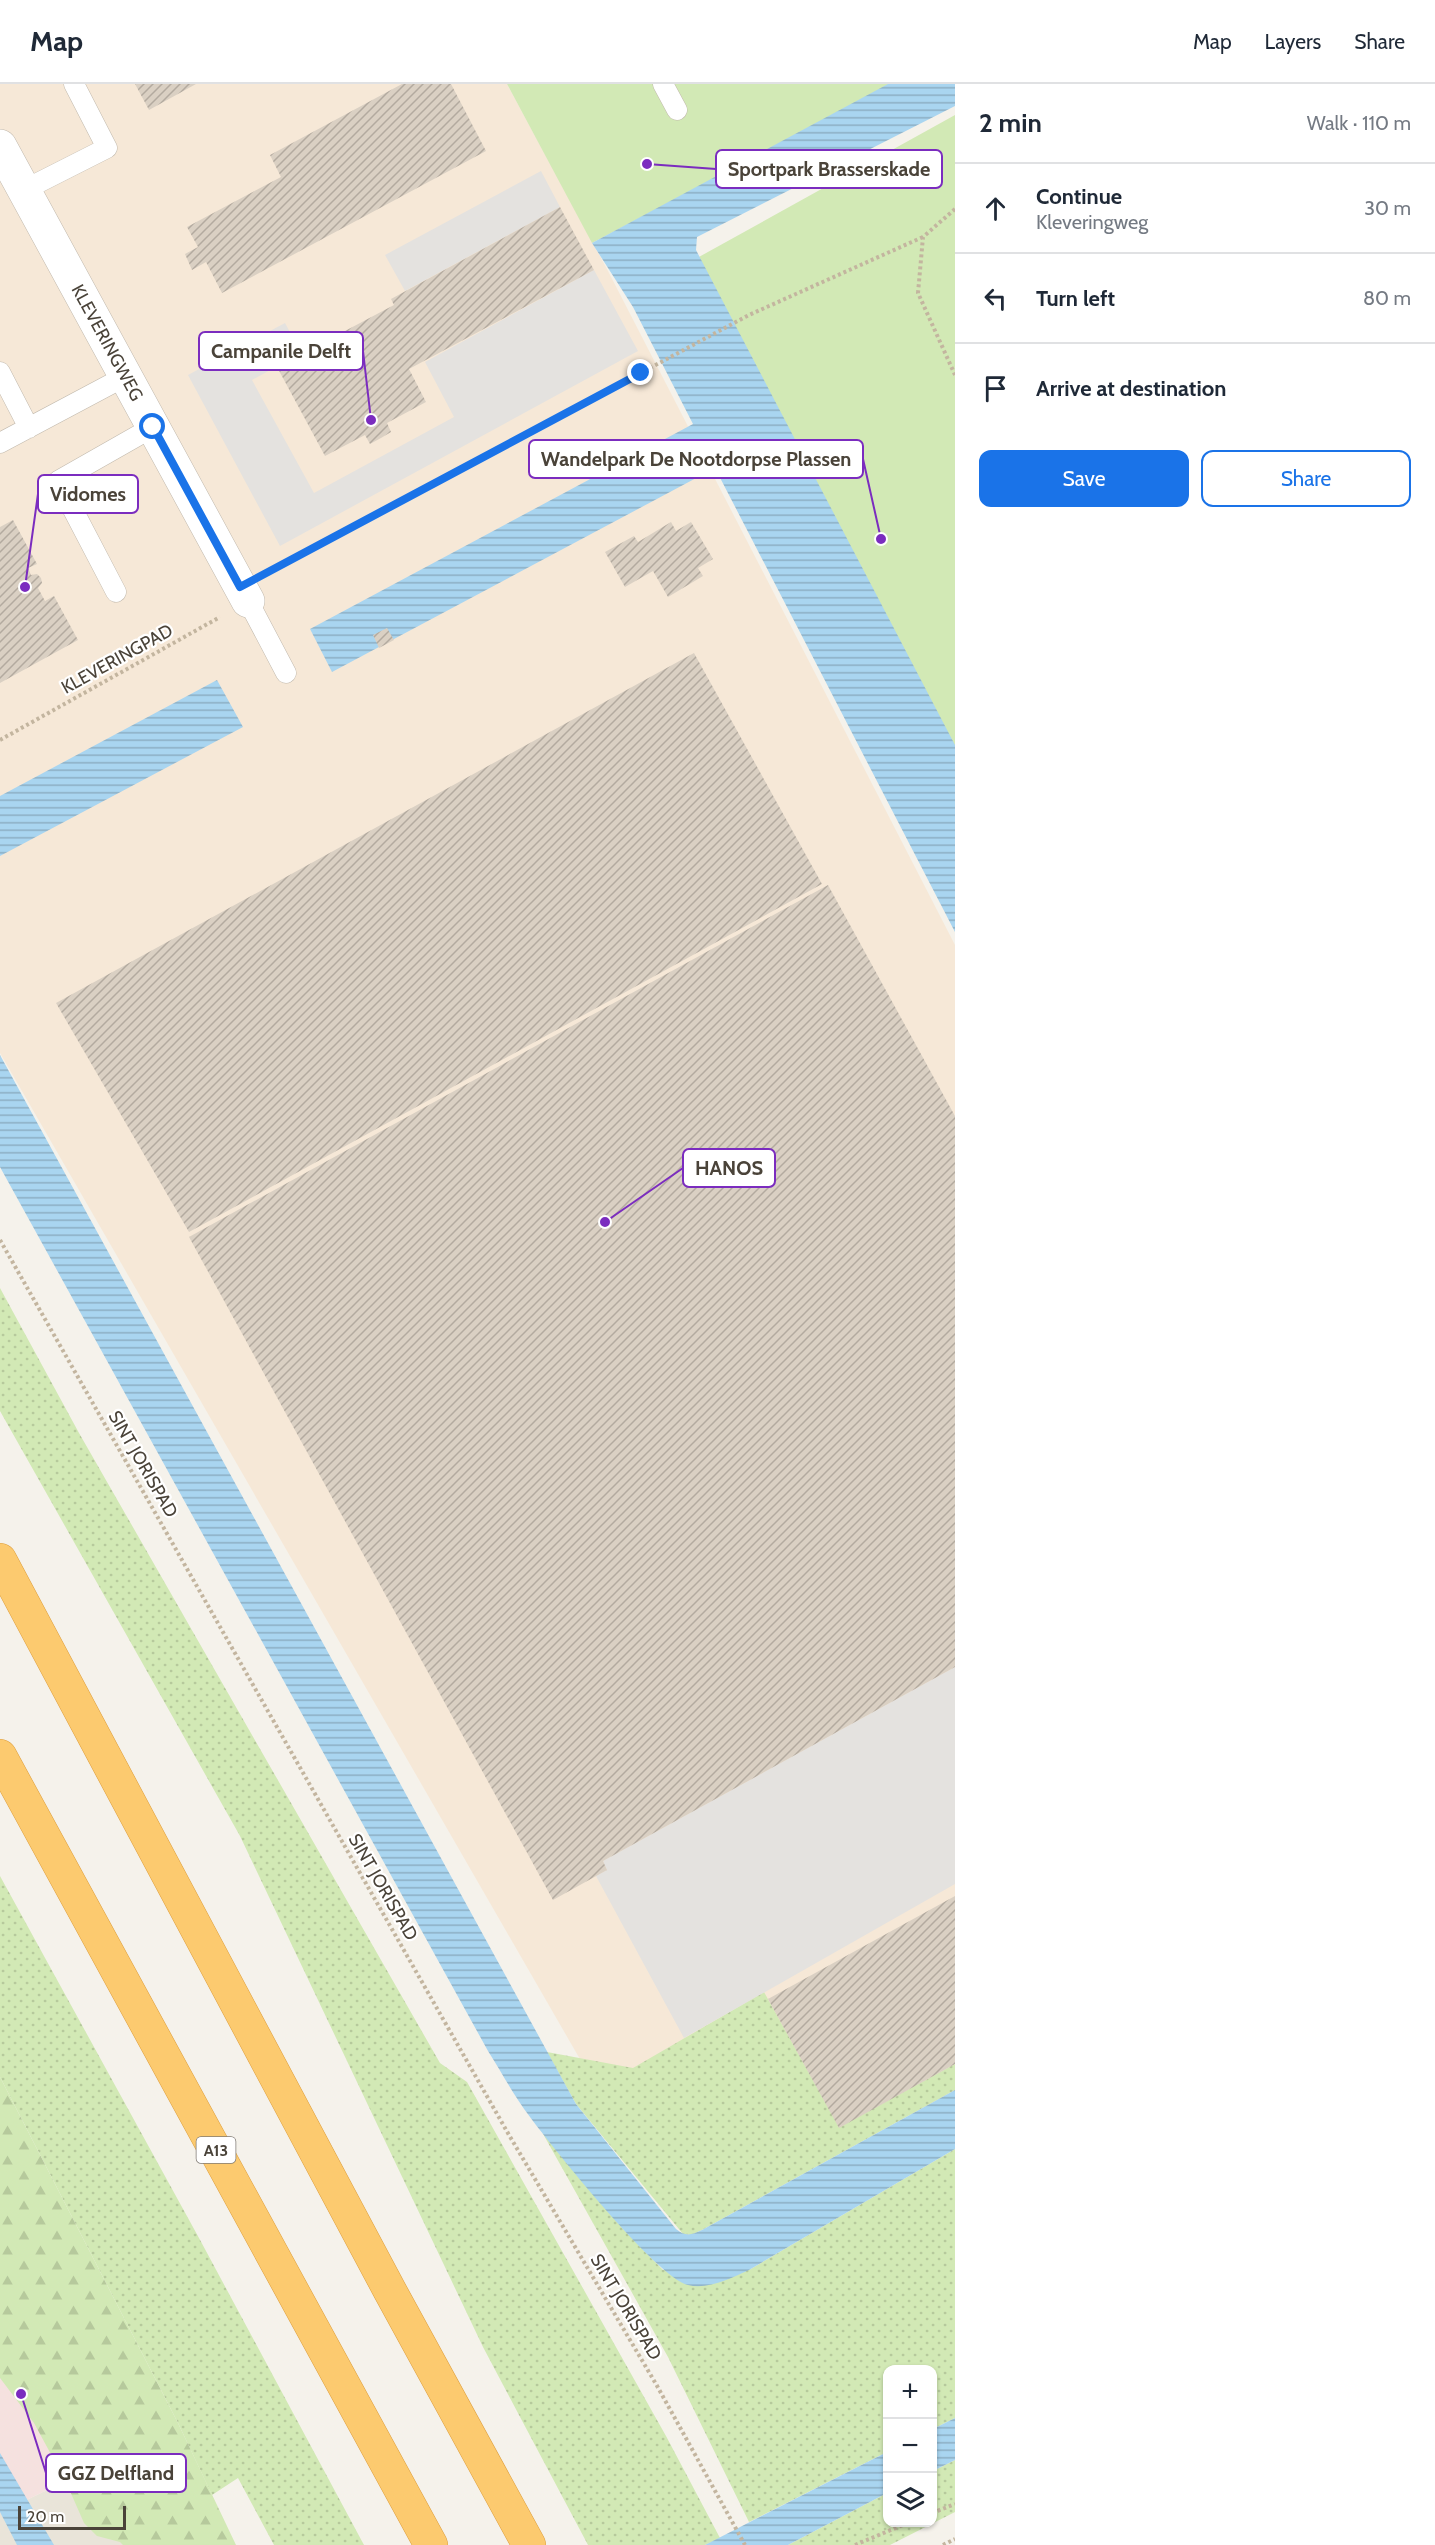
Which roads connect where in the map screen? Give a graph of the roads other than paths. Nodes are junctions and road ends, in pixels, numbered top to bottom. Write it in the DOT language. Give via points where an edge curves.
graph roads {
  1 [pos="74,84"];
  2 [pos="663,84"];
  3 [pos="677,110"];
  4 [pos="0,146"];
  5 [pos="24,190"];
  6 [pos="0,372"];
  7 [pos="126,376"];
  8 [pos="153,427"];
  9 [pos="29,428"];
  10 [pos="0,443"];
  11 [pos="116,592"];
  12 [pos="244,594"];
  13 [pos="286,673"];
  14 [pos="0,1560"];
  15 [pos="0,1756"];
  16 [pos="431,2545"];
  17 [pos="529,2545"];
  1 -- 5 [label="lane" via="107,148"];
  2 -- 3 [label="lane"];
  4 -- 5 [label="street, KLEVERINGWEG"];
  5 -- 7 [label="street, KLEVERINGWEG"];
  6 -- 9 [label="lane"];
  7 -- 8 [label="street, KLEVERINGWEG"];
  7 -- 9 [label="lane"];
  8 -- 11 [label="lane" via="58,481"];
  8 -- 12 [label="street, KLEVERINGWEG"];
  9 -- 10 [label="lane"];
  12 -- 13 [label="lane"];
  14 -- 17 [label="highway"];
  15 -- 16 [label="highway, A13"];
}
